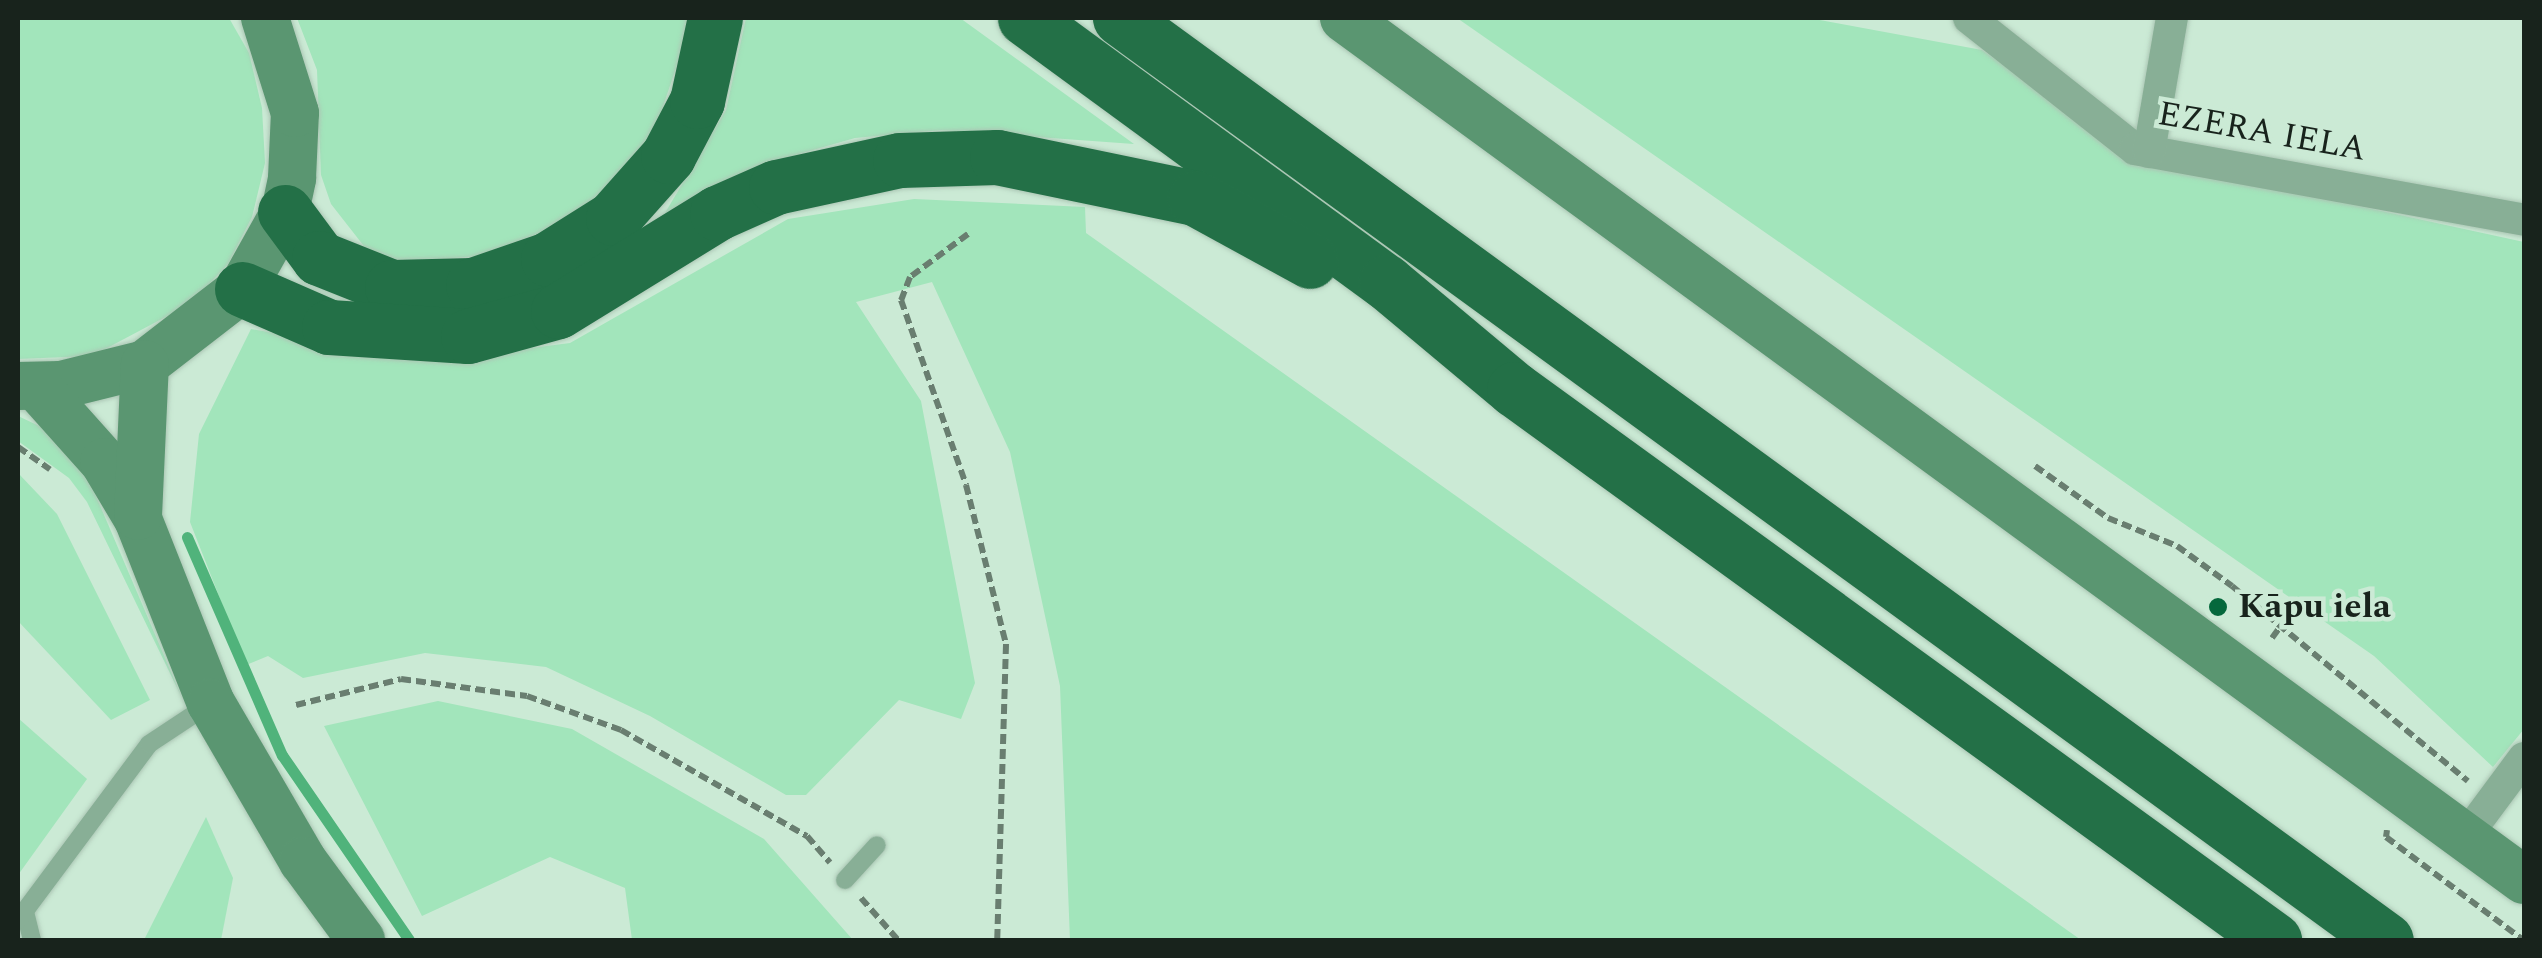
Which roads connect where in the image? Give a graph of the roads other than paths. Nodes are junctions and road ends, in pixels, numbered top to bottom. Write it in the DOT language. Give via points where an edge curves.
graph roads {
  1 [pos="265,18"];
  2 [pos="715,18"];
  3 [pos="1025,18"];
  4 [pos="1120,18"];
  5 [pos="1344,18"];
  6 [pos="1969,18"];
  7 [pos="2172,18"];
  8 [pos="2149,152"];
  9 [pos="285,212"];
  10 [pos="2524,220"];
  11 [pos="1386,282"];
  12 [pos="242,289"];
  13 [pos="145,364"];
  14 [pos="27,386"];
  15 [pos="138,520"];
  16 [pos="211,703"];
  17 [pos="2524,758"];
  18 [pos="2480,818"];
  19 [pos="878,845"];
  20 [pos="845,880"];
  21 [pos="2524,880"];
  22 [pos="21,916"];
  23 [pos="32,940"];
  24 [pos="361,940"];
  25 [pos="2274,940"];
  26 [pos="2386,940"];
  1 -- 9 [label="main road" via="295,112"];
  2 -- 9 [label="highway" via="697,101 668,156 613,218 548,259 473,285 392,287 319,258"];
  3 -- 11 [label="highway"];
  4 -- 26 [label="highway"];
  5 -- 18 [label="main road"];
  6 -- 8 [label="street, EZERA IELA" via="2135,149"];
  7 -- 8 [label="street"];
  8 -- 10 [label="street, EZERA IELA"];
  9 -- 12 [label="main road"];
  11 -- 12 [label="highway" via="1320,266 1195,198 997,157 900,160 776,188 717,213 558,311 468,336 330,327"];
  11 -- 25 [label="highway" via="1514,388"];
  12 -- 13 [label="main road"];
  13 -- 14 [label="main road"];
  13 -- 15 [label="main road"];
  14 -- 15 [label="main road" via="104,462"];
  15 -- 16 [label="main road"];
  16 -- 22 [label="lane" via="149,744"];
  16 -- 24 [label="main road" via="303,861"];
  17 -- 18 [label="street"];
  18 -- 21 [label="main road"];
  19 -- 20 [label="lane"];
  22 -- 23 [label="lane"];
}
